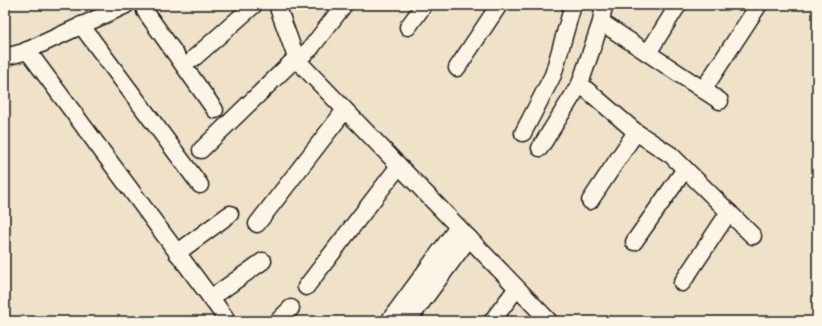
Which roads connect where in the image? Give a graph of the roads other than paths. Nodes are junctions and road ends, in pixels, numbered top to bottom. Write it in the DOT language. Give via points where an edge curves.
graph roads {
  1 [pos="126,5"];
  2 [pos="148,5"];
  3 [pos="254,5"];
  4 [pos="277,5"];
  5 [pos="344,5"];
  6 [pos="424,5"];
  7 [pos="499,5"];
  8 [pos="573,5"];
  9 [pos="604,5"];
  10 [pos="678,5"];
  11 [pos="758,6"];
  12 [pos="601,22"];
  13 [pos="81,25"];
  14 [pos="408,27"];
  15 [pos="27,50"];
  16 [pos="648,54"];
  17 [pos="5,57"];
  18 [pos="194,58"];
  19 [pos="296,59"];
  20 [pos="457,68"];
  21 [pos="580,84"];
  22 [pos="703,90"];
  23 [pos="720,101"];
  24 [pos="215,110"];
  25 [pos="345,110"];
  26 [pos="636,132"];
  27 [pos="523,133"];
  28 [pos="540,148"];
  29 [pos="201,150"];
  30 [pos="400,166"];
  31 [pos="685,169"];
  32 [pos="200,185"];
  33 [pos="590,201"];
  34 [pos="729,212"];
  35 [pos="230,214"];
  36 [pos="257,224"];
  37 [pos="458,227"];
  38 [pos="753,236"];
  39 [pos="469,238"];
  40 [pos="634,242"];
  41 [pos="177,253"];
  42 [pos="263,261"];
  43 [pos="682,283"];
  44 [pos="306,287"];
  45 [pos="517,288"];
  46 [pos="211,298"];
  47 [pos="290,308"];
  48 [pos="225,317"];
  49 [pos="278,321"];
  50 [pos="389,321"];
  51 [pos="408,321"];
  52 [pos="492,321"];
  53 [pos="549,321"];
  1 -- 13 [label="street"];
  2 -- 24 [label="street" via="145,11"];
  3 -- 18 [label="street"];
  4 -- 19 [label="street"];
  5 -- 19 [label="street" via="310,49"];
  6 -- 14 [label="street"];
  7 -- 20 [label="street"];
  8 -- 27 [label="street" via="553,75"];
  9 -- 12 [label="street"];
  10 -- 16 [label="street"];
  11 -- 22 [label="street"];
  12 -- 16 [label="street"];
  12 -- 21 [label="street"];
  13 -- 15 [label="street"];
  13 -- 32 [label="street"];
  15 -- 17 [label="street"];
  15 -- 41 [label="street"];
  16 -- 22 [label="street"];
  19 -- 25 [label="street"];
  19 -- 29 [label="street"];
  21 -- 26 [label="street"];
  21 -- 28 [label="street"];
  22 -- 23 [label="street"];
  25 -- 30 [label="street"];
  25 -- 36 [label="street"];
  26 -- 31 [label="street" via="671,155"];
  26 -- 33 [label="street"];
  30 -- 37 [label="street"];
  30 -- 44 [label="street"];
  31 -- 34 [label="street"];
  31 -- 40 [label="street"];
  34 -- 38 [label="street"];
  34 -- 43 [label="street"];
  35 -- 41 [label="street"];
  37 -- 39 [label="street"];
  37 -- 50 [label="street"];
  39 -- 45 [label="street"];
  39 -- 51 [label="street"];
  41 -- 46 [label="street"];
  42 -- 46 [label="street"];
  45 -- 52 [label="street"];
  45 -- 53 [label="street"];
  46 -- 48 [label="street"];
  47 -- 49 [label="street"];
}
